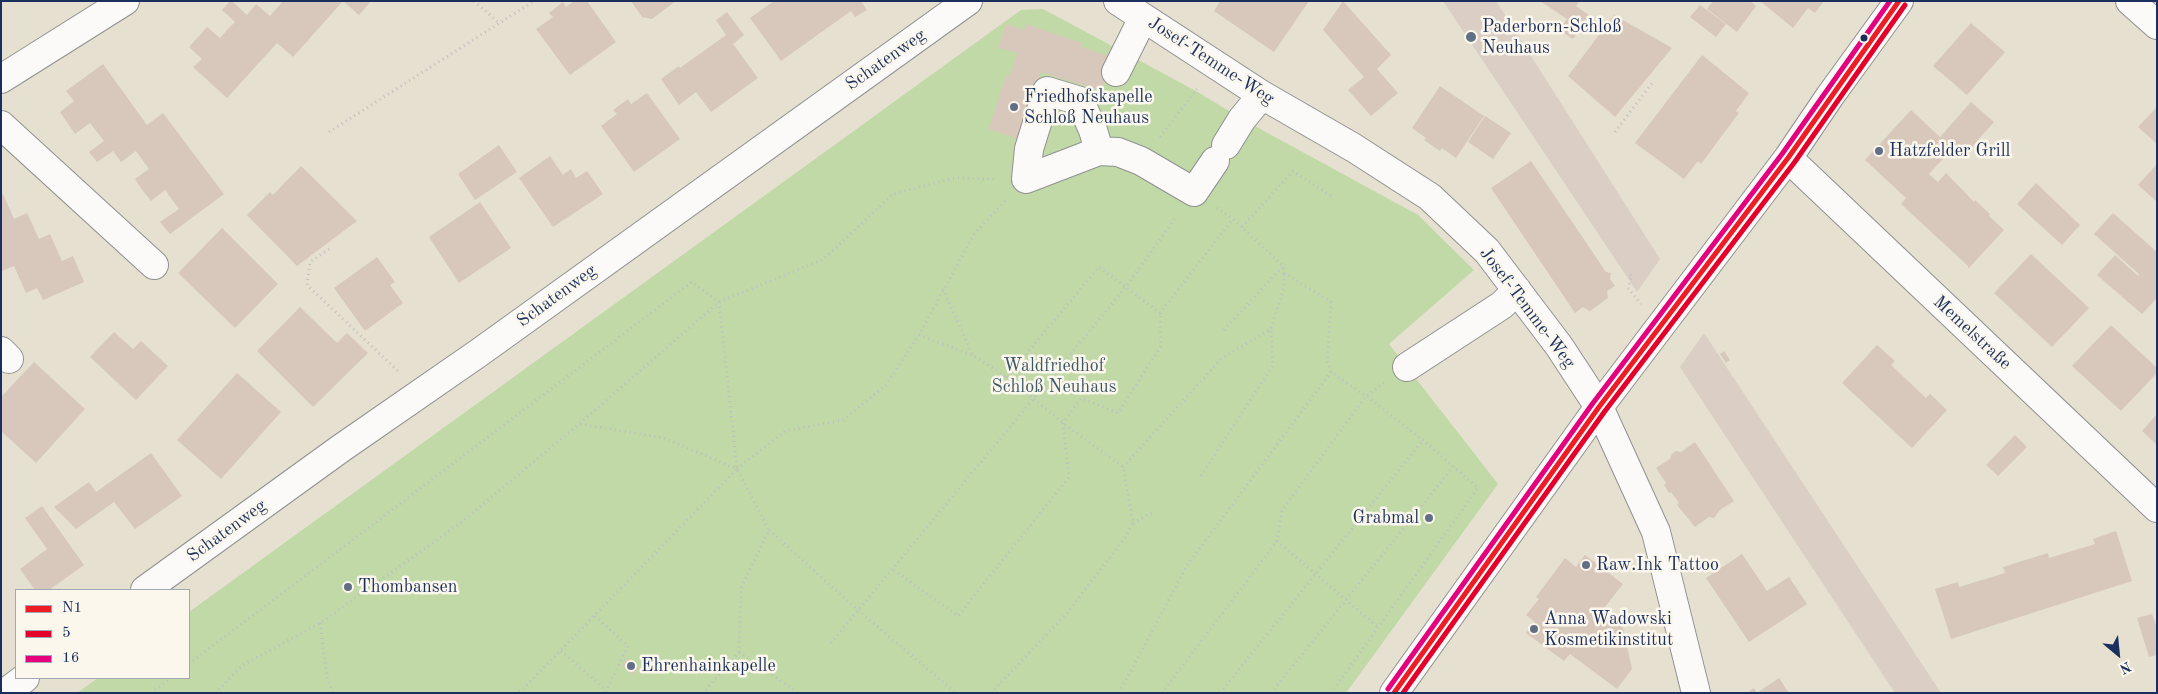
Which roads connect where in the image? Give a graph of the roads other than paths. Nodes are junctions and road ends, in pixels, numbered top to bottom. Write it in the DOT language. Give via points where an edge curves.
graph roads {
  1 [pos="125,1"];
  2 [pos="968,1"];
  3 [pos="1118,1"];
  4 [pos="1899,1"];
  5 [pos="2130,1"];
  6 [pos="1143,18"];
  7 [pos="2157,25"];
  8 [pos="1116,72"];
  9 [pos="1,79"];
  10 [pos="1262,95"];
  11 [pos="1,125"];
  12 [pos="1099,151"];
  13 [pos="1788,158"];
  14 [pos="154,265"];
  15 [pos="1517,290"];
  16 [pos="1407,367"];
  17 [pos="1599,407"];
  18 [pos="2157,508"];
  19 [pos="147,589"];
  20 [pos="24,679"];
  21 [pos="5,693"];
  22 [pos="1394,693"];
  23 [pos="1696,693"];
  1 -- 9 [label="street"];
  2 -- 19 [label="street, Schatenweg"];
  3 -- 6 [label="street, Josef-Temme-Weg"];
  4 -- 13 [label="street"];
  5 -- 7 [label="street"];
  6 -- 8 [label="street"];
  6 -- 10 [label="street, Josef-Temme-Weg"];
  10 -- 12 [label="street" via="1194,192 1141,161 1118,152"];
  10 -- 15 [label="street, Josef-Temme-Weg" via="1430,197 1487,251"];
  11 -- 14 [label="street"];
  12 -- 12 [label="street" via="1080,101 1047,91 1029,149 1026,179"];
  13 -- 17 [label="street"];
  13 -- 18 [label="street, Memelstraße"];
  15 -- 16 [label="street" via="1502,305"];
  15 -- 17 [label="street, Josef-Temme-Weg" via="1540,337"];
  17 -- 22 [label="street"];
  17 -- 23 [label="street, Josef-Temme-Weg" via="1656,532"];
  20 -- 21 [label="street"];
}
